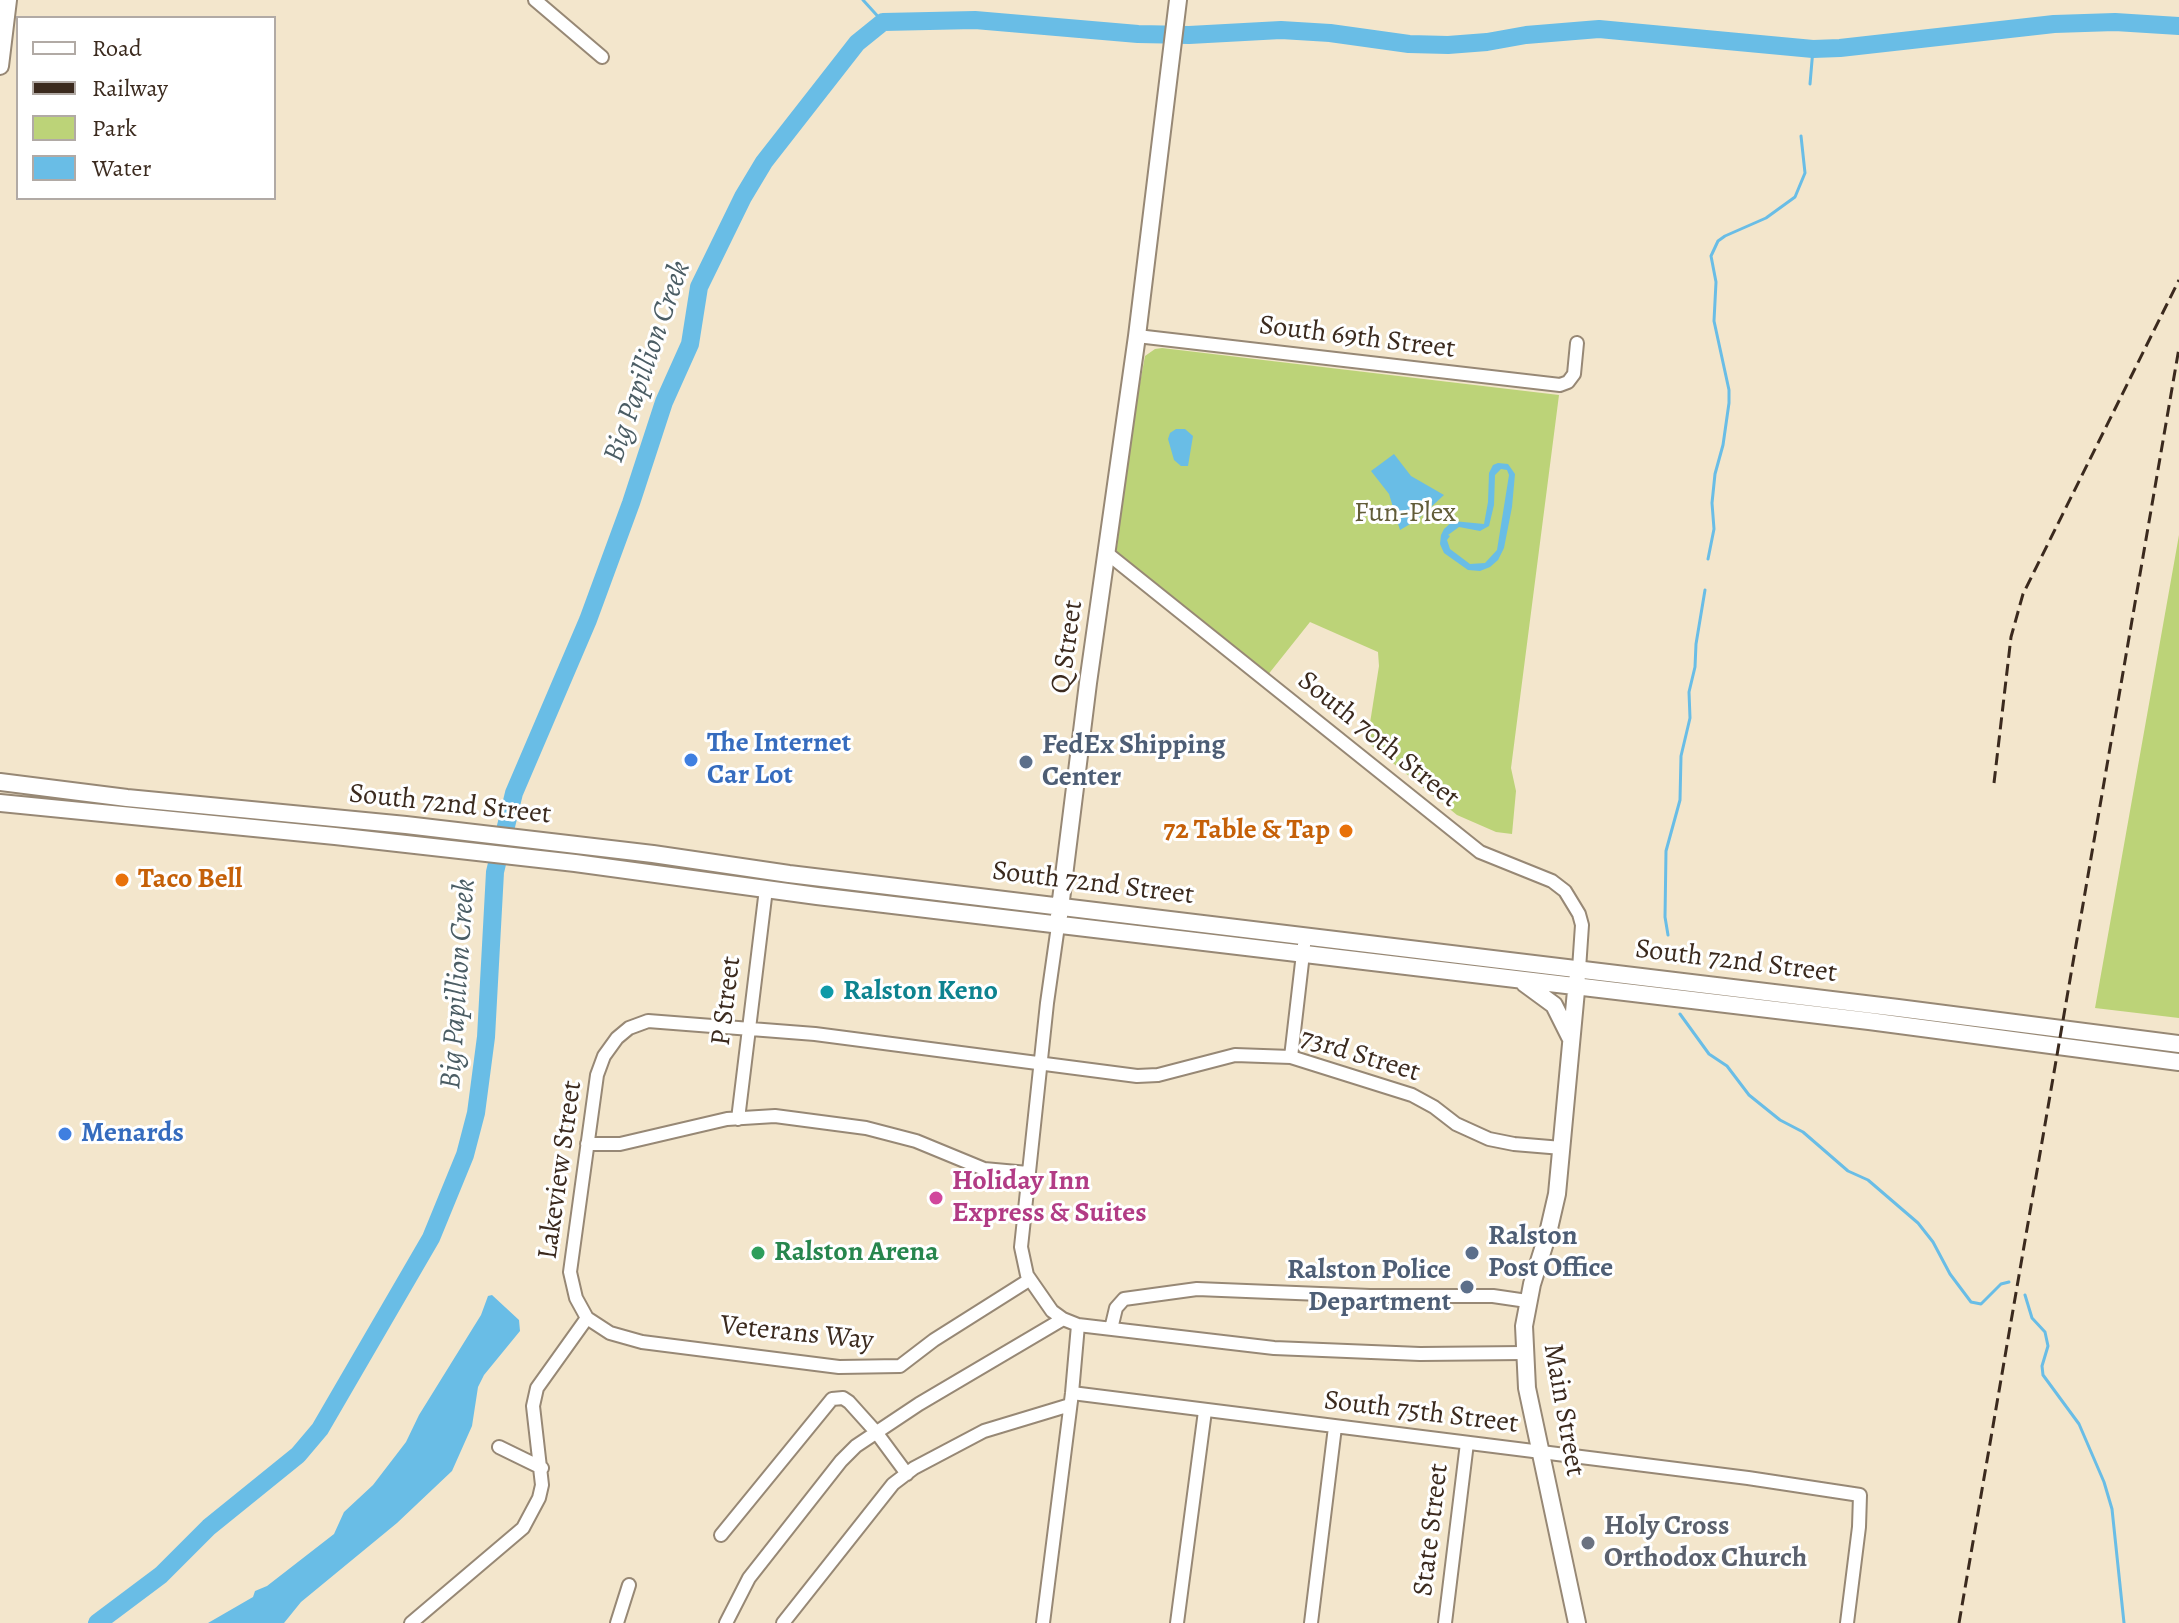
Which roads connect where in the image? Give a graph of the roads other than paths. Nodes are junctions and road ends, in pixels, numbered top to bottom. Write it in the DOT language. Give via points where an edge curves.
graph roads {
  1 [pos="8,0"];
  2 [pos="535,0"];
  3 [pos="1178,0"];
  4 [pos="602,57"];
  5 [pos="0,66"];
  6 [pos="1137,336"];
  7 [pos="1577,343"];
  8 [pos="1108,554"];
  9 [pos="0,780"];
  10 [pos="0,805"];
  11 [pos="852,881"];
  12 [pos="766,889"];
  13 [pos="1061,907"];
  14 [pos="1058,926"];
  15 [pos="1306,936"];
  16 [pos="1303,954"];
  17 [pos="1579,969"];
  18 [pos="1519,980"];
  19 [pos="1577,988"];
  20 [pos="629,1028"];
  21 [pos="747,1028"];
  22 [pos="1570,1037"];
  23 [pos="2179,1044"];
  24 [pos="1291,1057"];
  25 [pos="2179,1062"];
  26 [pos="1041,1063"];
  27 [pos="738,1119"];
  28 [pos="587,1144"];
  29 [pos="1562,1148"];
  30 [pos="1028,1173"];
  31 [pos="1029,1280"];
  32 [pos="1527,1301"];
  33 [pos="587,1318"];
  34 [pos="1063,1319"];
  35 [pos="1078,1325"];
  36 [pos="1111,1329"];
  37 [pos="1524,1353"];
  38 [pos="1071,1399"];
  39 [pos="1205,1411"];
  40 [pos="1335,1427"];
  41 [pos="876,1432"];
  42 [pos="1467,1443"];
  43 [pos="499,1447"];
  44 [pos="1541,1452"];
  45 [pos="542,1468"];
  46 [pos="907,1474"];
  47 [pos="721,1535"];
  48 [pos="629,1585"];
  49 [pos="412,1623"];
  50 [pos="617,1623"];
  51 [pos="726,1623"];
  52 [pos="783,1623"];
  53 [pos="1043,1623"];
  54 [pos="1177,1623"];
  55 [pos="1311,1623"];
  56 [pos="1445,1623"];
  57 [pos="1577,1623"];
  58 [pos="1847,1623"];
  1 -- 5 [label="main road"];
  2 -- 4 [label="street"];
  3 -- 6 [label="main road, Q Street"];
  6 -- 7 [label="street, South 69th Street" via="1560,385 1574,374"];
  6 -- 8 [label="main road, Q Street"];
  8 -- 13 [label="main road, Q Street"];
  8 -- 17 [label="street, South 70th Street" via="1480,852 1565,891 1582,925"];
  9 -- 11 [label="main road, South 72nd Street"];
  10 -- 12 [label="main road, South 72nd Street" via="455,850"];
  11 -- 12 [label="main road" via="832,888 777,883"];
  11 -- 13 [label="main road, South 72nd Street"];
  12 -- 14 [label="main road, South 72nd Street"];
  12 -- 21 [label="street, P Street"];
  13 -- 14 [label="main road, Q Street"];
  13 -- 15 [label="main road, South 72nd Street"];
  14 -- 16 [label="main road, South 72nd Street"];
  14 -- 26 [label="street, Q Street"];
  15 -- 16 [label="street"];
  15 -- 17 [label="main road, South 72nd Street"];
  16 -- 18 [label="main road, South 72nd Street"];
  16 -- 24 [label="street"];
  17 -- 19 [label="main road, Main Street"];
  17 -- 23 [label="main road, South 72nd Street"];
  18 -- 19 [label="main road, South 72nd Street"];
  18 -- 22 [label="main road" via="1554,1005"];
  19 -- 22 [label="main road, Main Street"];
  19 -- 25 [label="main road, South 72nd Street"];
  20 -- 21 [label="street, 73rd Street" via="648,1021"];
  20 -- 28 [label="street, Lakeview Street" via="604,1056 597,1075"];
  21 -- 26 [label="street, 73rd Street"];
  21 -- 27 [label="street, P Street"];
  22 -- 29 [label="main road, Main Street"];
  24 -- 26 [label="street, 73rd Street" via="1235,1055 1137,1076"];
  24 -- 29 [label="street, 73rd Street" via="1412,1095 1489,1139"];
  26 -- 30 [label="street, Q Street"];
  27 -- 28 [label="street" via="620,1144"];
  27 -- 30 [label="street" via="775,1116 866,1128 916,1141 984,1169"];
  28 -- 33 [label="street, Lakeview Street" via="570,1272"];
  29 -- 32 [label="main road, Main Street" via="1553,1214"];
  30 -- 31 [label="street, Q Street" via="1021,1247"];
  31 -- 33 [label="street, Veterans Way" via="900,1366 877,1368 642,1342 610,1333"];
  31 -- 34 [label="street, Q Street"];
  32 -- 36 [label="street" via="1197,1289 1124,1299"];
  32 -- 37 [label="main road, Main Street"];
  33 -- 45 [label="street" via="537,1388 533,1406"];
  34 -- 35 [label="street, Q Street"];
  34 -- 41 [label="street"];
  35 -- 36 [label="street, Q Street"];
  35 -- 38 [label="street"];
  36 -- 37 [label="street, Q Street" via="1274,1348"];
  37 -- 44 [label="main road, Main Street"];
  38 -- 39 [label="street, South 75th Street"];
  38 -- 46 [label="street" via="984,1431"];
  38 -- 53 [label="street"];
  39 -- 40 [label="street, South 75th Street"];
  39 -- 54 [label="street"];
  40 -- 42 [label="street, South 75th Street"];
  40 -- 55 [label="street"];
  41 -- 46 [label="street"];
  41 -- 47 [label="street" via="849,1402 832,1399"];
  41 -- 51 [label="street" via="841,1461 800,1512 749,1578"];
  42 -- 44 [label="street, South 75th Street"];
  42 -- 56 [label="street, State Street"];
  43 -- 45 [label="street"];
  44 -- 57 [label="main road, Main Street"];
  44 -- 58 [label="street, South 75th Street" via="1860,1495"];
  45 -- 49 [label="street" via="539,1498 523,1528"];
  46 -- 52 [label="street" via="880,1498"];
  48 -- 50 [label="street"];
}
